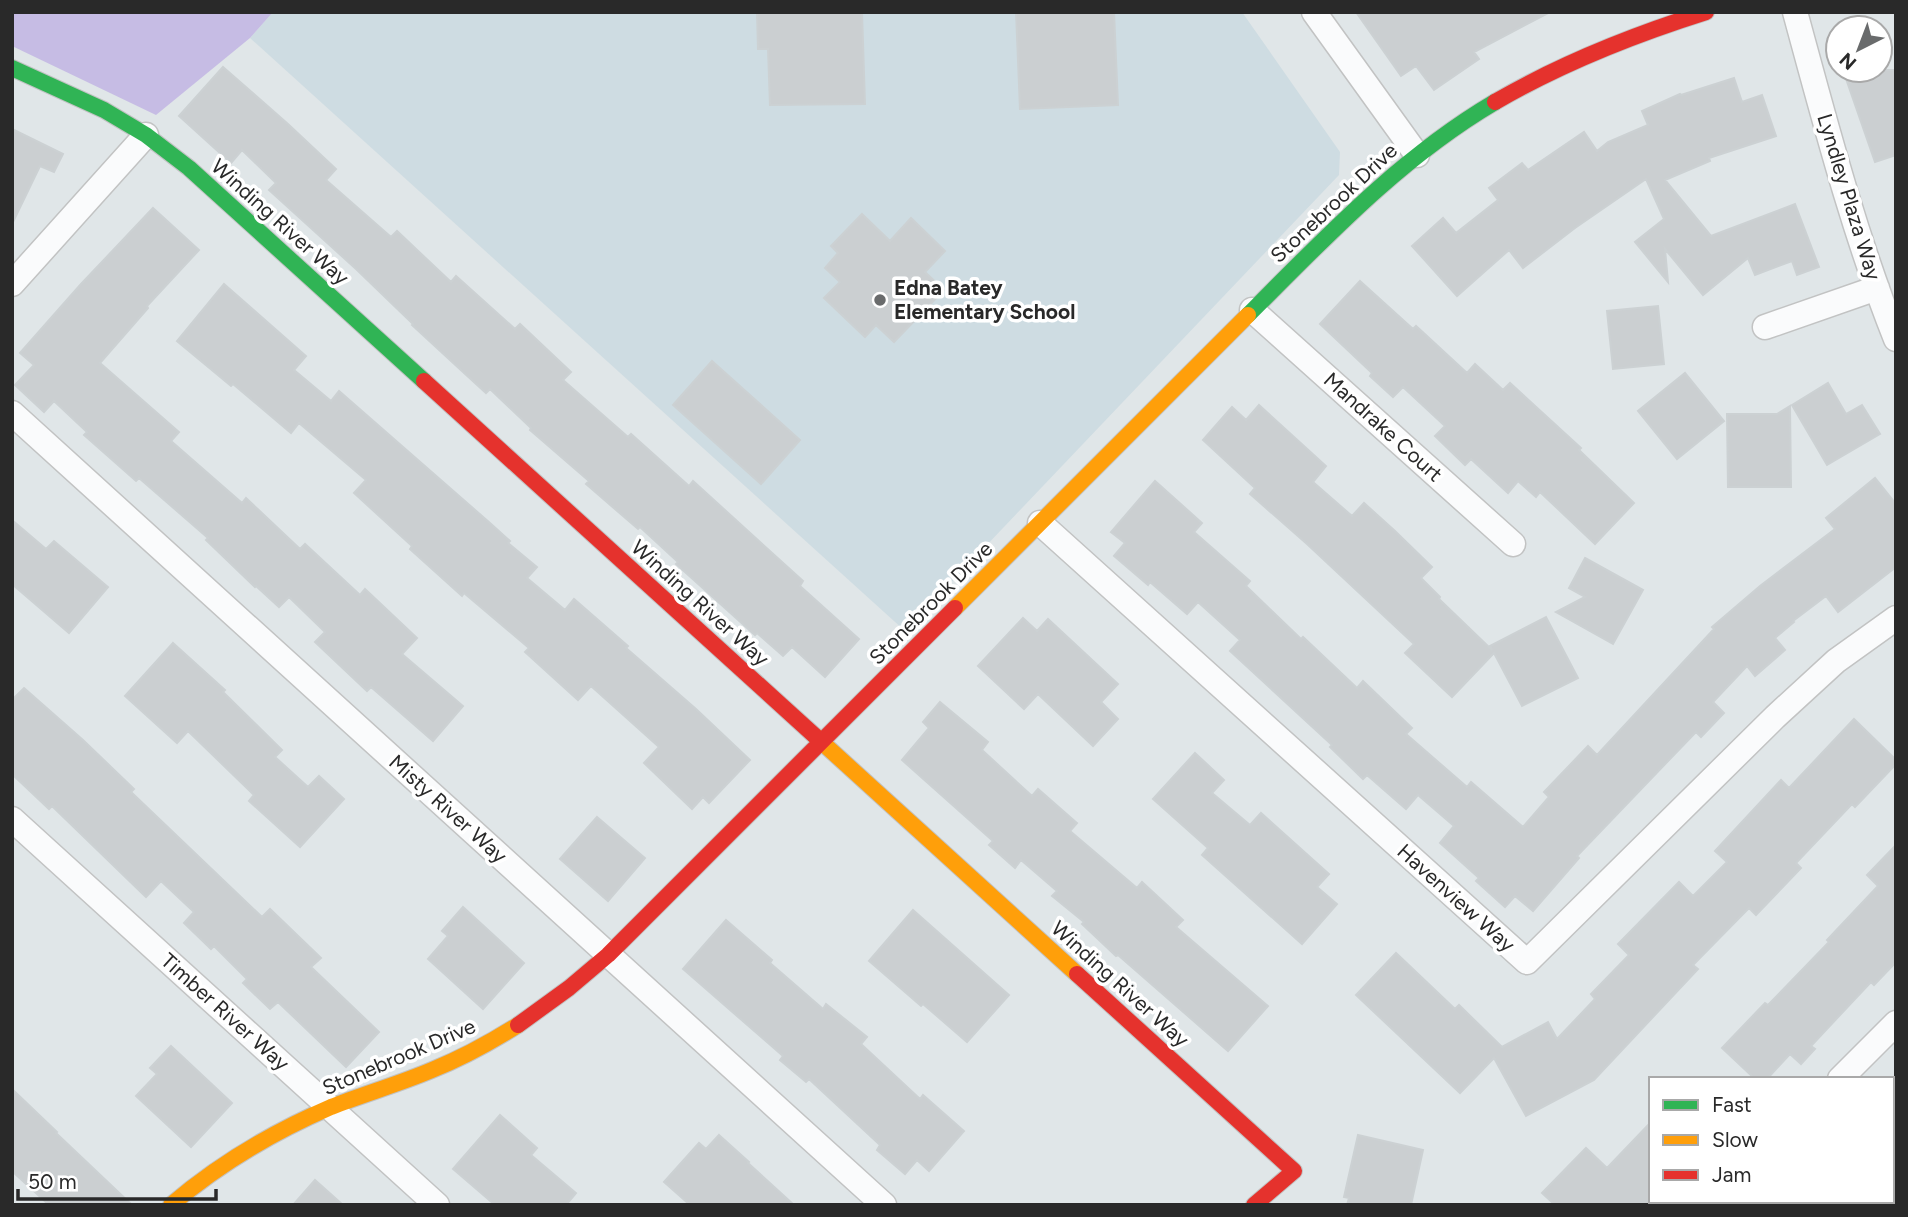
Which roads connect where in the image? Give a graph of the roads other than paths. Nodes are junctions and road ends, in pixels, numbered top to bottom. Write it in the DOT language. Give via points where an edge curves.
graph roads {
  1 [pos="1314,12"];
  2 [pos="1706,12"];
  3 [pos="1795,12"];
  4 [pos="12,68"];
  5 [pos="146,135"];
  6 [pos="1416,155"];
  7 [pos="12,284"];
  8 [pos="1877,288"];
  9 [pos="1252,310"];
  10 [pos="1765,327"];
  11 [pos="1896,339"];
  12 [pos="12,413"];
  13 [pos="1040,523"];
  14 [pos="1513,544"];
  15 [pos="1896,618"];
  16 [pos="821,742"];
  17 [pos="12,819"];
  18 [pos="608,954"];
  19 [pos="1896,1023"];
  20 [pos="1842,1077"];
  21 [pos="331,1108"];
  22 [pos="171,1205"];
  23 [pos="437,1205"];
  24 [pos="884,1205"];
  25 [pos="1254,1205"];
  1 -- 6 [label="street"];
  2 -- 6 [label="street, Stonebrook Drive" via="1605,47 1539,78"];
  3 -- 8 [label="street, Lyndley Plaza Way"];
  4 -- 5 [label="street, Winding River Way" via="104,110"];
  5 -- 7 [label="street"];
  5 -- 16 [label="street, Winding River Way" via="189,168"];
  6 -- 9 [label="street, Stonebrook Drive" via="1359,204"];
  8 -- 10 [label="street"];
  8 -- 11 [label="street, Lyndley Plaza Way"];
  9 -- 13 [label="street, Stonebrook Drive"];
  9 -- 14 [label="street, Mandrake Court"];
  12 -- 18 [label="street, Misty River Way"];
  13 -- 15 [label="street, Havenview Way" via="1527,962 1775,717 1836,661"];
  13 -- 16 [label="street, Stonebrook Drive"];
  16 -- 18 [label="street, Stonebrook Drive"];
  16 -- 25 [label="street, Winding River Way" via="1294,1171"];
  17 -- 21 [label="street, Timber River Way"];
  18 -- 21 [label="street, Stonebrook Drive" via="542,1008 496,1038 437,1068"];
  18 -- 24 [label="street, Misty River Way"];
  19 -- 20 [label="street"];
  21 -- 22 [label="street, Stonebrook Drive" via="227,1163"];
  21 -- 23 [label="street, Timber River Way"];
}
